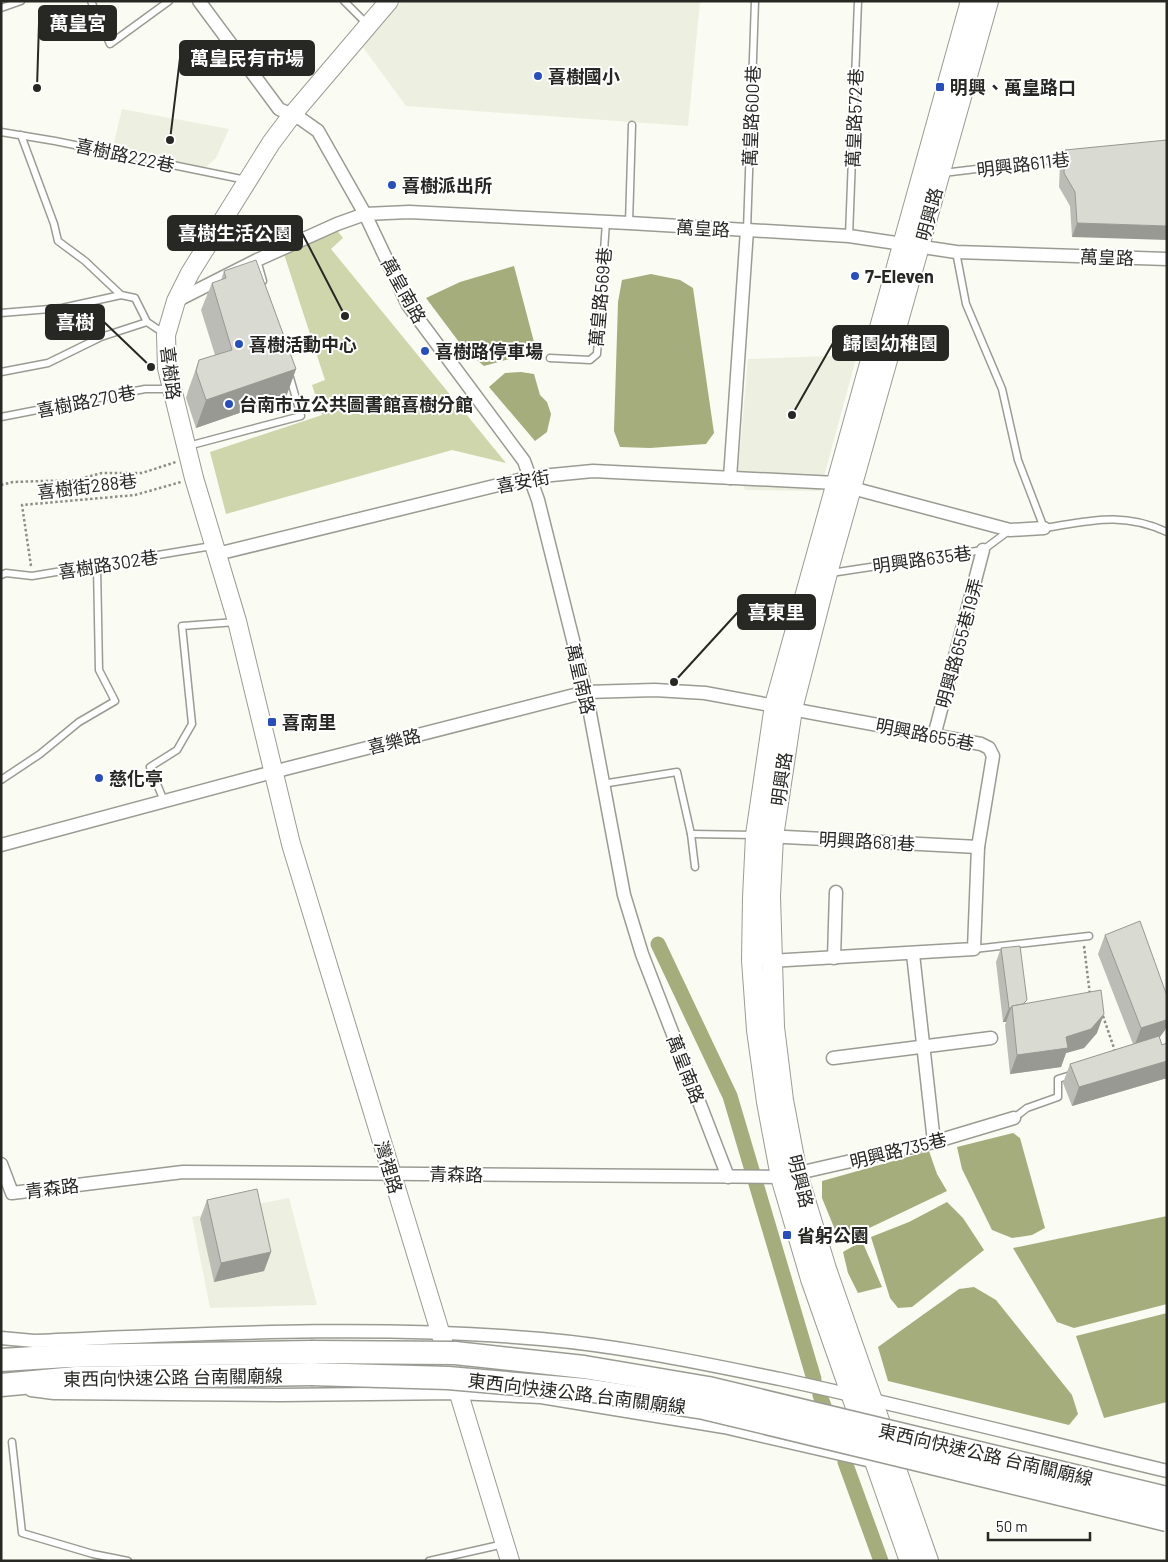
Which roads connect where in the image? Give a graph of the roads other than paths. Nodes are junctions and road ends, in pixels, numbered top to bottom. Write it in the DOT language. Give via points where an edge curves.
graph roads {
  1 [pos="21,1"];
  2 [pos="91,1"];
  3 [pos="169,1"];
  4 [pos="199,1"];
  5 [pos="344,1"];
  6 [pos="389,1"];
  7 [pos="754,1"];
  8 [pos="858,1"];
  9 [pos="971,1"];
  10 [pos="988,1"];
  11 [pos="1,8"];
  12 [pos="368,25"];
  13 [pos="292,115"];
  14 [pos="632,125"];
  15 [pos="1,132"];
  16 [pos="21,135"];
  17 [pos="1078,157"];
  18 [pos="939,174"];
  19 [pos="250,180"];
  20 [pos="365,214"];
  21 [pos="606,222"];
  22 [pos="628,223"];
  23 [pos="747,230"];
  24 [pos="849,236"];
  25 [pos="911,246"];
  26 [pos="956,252"];
  27 [pos="1167,259"];
  28 [pos="257,260"];
  29 [pos="265,288"];
  30 [pos="121,295"];
  31 [pos="176,301"];
  32 [pos="1,312"];
  33 [pos="147,322"];
  34 [pos="166,335"];
  35 [pos="550,358"];
  36 [pos="288,370"];
  37 [pos="1,372"];
  38 [pos="171,390"];
  39 [pos="1,417"];
  40 [pos="188,452"];
  41 [pos="531,477"];
  42 [pos="730,478"];
  43 [pos="844,486"];
  44 [pos="1044,528"];
  45 [pos="1010,530"];
  46 [pos="1167,532"];
  47 [pos="216,550"];
  48 [pos="983,550"];
  49 [pos="97,566"];
  50 [pos="827,573"];
  51 [pos="1,575"];
  52 [pos="237,621"];
  53 [pos="586,692"];
  54 [pos="783,707"];
  55 [pos="934,736"];
  56 [pos="273,772"];
  57 [pos="1,780"];
  58 [pos="602,784"];
  59 [pos="164,801"];
  60 [pos="691,834"];
  61 [pos="765,836"];
  62 [pos="1,845"];
  63 [pos="978,847"];
  64 [pos="695,868"];
  65 [pos="836,892"];
  66 [pos="1086,937"];
  67 [pos="974,949"];
  68 [pos="913,954"];
  69 [pos="834,958"];
  70 [pos="770,961"];
  71 [pos="991,1038"];
  72 [pos="925,1047"];
  73 [pos="833,1058"];
  74 [pos="1082,1071"];
  75 [pos="1014,1118"];
  76 [pos="934,1142"];
  77 [pos="1,1164"];
  78 [pos="391,1174"];
  79 [pos="786,1176"];
  80 [pos="728,1177"];
  81 [pos="440,1332"];
  82 [pos="1,1338"];
  83 [pos="1,1354"];
  84 [pos="31,1358"];
  85 [pos="1,1360"];
  86 [pos="311,1363"];
  87 [pos="2,1386"];
  88 [pos="458,1393"];
  89 [pos="851,1395"];
  90 [pos="872,1400"];
  91 [pos="12,1442"];
  92 [pos="885,1464"];
  93 [pos="1167,1471"];
  94 [pos="1167,1498"];
  95 [pos="1167,1520"];
  96 [pos="1167,1530"];
  97 [pos="507,1552"];
  98 [pos="93,1557"];
  99 [pos="128,1561"];
  100 [pos="429,1561"];
  101 [pos="910,1561"];
  102 [pos="928,1561"];
  1 -- 11 [label="lane"];
  2 -- 3 [label="lane" via="110,44"];
  4 -- 13 [label="street" via="275,104"];
  5 -- 12 [label="lane"];
  6 -- 12 [label="street, 喜樹路"];
  7 -- 23 [label="lane, 萬皇路600巷"];
  8 -- 24 [label="lane, 萬皇路572巷"];
  9 -- 25 [label="main road, 明興路"];
  10 -- 18 [label="main road, 明興路"];
  12 -- 13 [label="street, 喜樹路"];
  13 -- 19 [label="street, 喜樹路"];
  13 -- 20 [label="street" via="302,118 318,131"];
  14 -- 22 [label="lane"];
  15 -- 16 [label="lane, 喜樹路222巷"];
  16 -- 19 [label="lane, 喜樹路222巷"];
  16 -- 30 [label="lane" via="58,241 85,260"];
  17 -- 18 [label="lane, 明興路611巷"];
  18 -- 25 [label="main road, 明興路"];
  19 -- 31 [label="street, 喜樹路" via="190,273"];
  20 -- 21 [label="street, 萬皇路" via="409,212"];
  20 -- 28 [label="street, 萬皇路"];
  20 -- 41 [label="street, 萬皇南路" via="408,305 516,447"];
  21 -- 22 [label="street, 萬皇路"];
  21 -- 35 [label="lane, 萬皇路569巷" via="597,354 590,360"];
  22 -- 23 [label="street, 萬皇路"];
  23 -- 24 [label="street, 萬皇路"];
  23 -- 42 [label="street"];
  24 -- 25 [label="street, 萬皇路"];
  25 -- 26 [label="street, 萬皇路"];
  25 -- 43 [label="main road, 明興路"];
  26 -- 27 [label="street, 萬皇路"];
  26 -- 44 [label="lane" via="966,304 1002,390 1018,460"];
  28 -- 29 [label="lane"];
  28 -- 31 [label="street, 萬皇路"];
  30 -- 32 [label="lane" via="62,308"];
  30 -- 33 [label="lane" via="135,298"];
  31 -- 34 [label="street, 喜樹路"];
  33 -- 34 [label="lane"];
  33 -- 37 [label="lane" via="101,337 48,363"];
  34 -- 38 [label="street, 喜樹路"];
  36 -- 40 [label="lane" via="301,416"];
  38 -- 39 [label="lane, 喜樹路270巷" via="146,389"];
  38 -- 40 [label="street, 喜樹路"];
  40 -- 47 [label="street, 喜樹路"];
  41 -- 42 [label="street, 喜安街" via="593,471"];
  41 -- 47 [label="street, 喜安街"];
  41 -- 53 [label="street, 萬皇南路"];
  42 -- 43 [label="street, 喜安街"];
  43 -- 45 [label="street, 喜安街"];
  43 -- 50 [label="main road, 明興路"];
  43 -- 54 [label="main road, 明興路"];
  44 -- 45 [label="street, 喜安街"];
  44 -- 46 [label="lane" via="1110,518 1146,522"];
  45 -- 48 [label="lane, 明興路635巷"];
  47 -- 49 [label="lane, 喜樹路302巷"];
  47 -- 52 [label="street, 喜樹路"];
  48 -- 50 [label="lane, 明興路635巷"];
  48 -- 55 [label="street, 明興路655巷19弄"];
  49 -- 51 [label="lane, 喜樹路302巷" via="32,576"];
  49 -- 57 [label="lane" via="99,670 115,701 79,722"];
  50 -- 54 [label="main road, 明興路"];
  52 -- 56 [label="street, 喜樹路"];
  52 -- 59 [label="lane" via="182,626 192,724 177,750 150,767"];
  53 -- 54 [label="street, 喜樂路" via="683,690"];
  53 -- 56 [label="street, 喜樂路"];
  53 -- 58 [label="street, 萬皇南路"];
  54 -- 55 [label="street, 明興路655巷"];
  54 -- 61 [label="main road, 明興路"];
  55 -- 63 [label="street, 明興路655巷" via="981,744 989,748 993,756"];
  56 -- 59 [label="street, 喜樂路"];
  56 -- 78 [label="street, 灣裡路" via="294,853"];
  58 -- 60 [label="lane" via="677,772"];
  58 -- 80 [label="street, 萬皇南路" via="624,895 642,954"];
  59 -- 62 [label="street, 喜樂路"];
  60 -- 61 [label="lane"];
  60 -- 64 [label="lane"];
  61 -- 63 [label="street, 明興路681巷"];
  61 -- 70 [label="main road, 明興路" via="770,896"];
  61 -- 79 [label="main road, 明興路" via="752,960 767,1102"];
  63 -- 67 [label="street"];
  65 -- 69 [label="street"];
  66 -- 67 [label="lane"];
  67 -- 68 [label="street"];
  68 -- 69 [label="street"];
  68 -- 72 [label="street"];
  69 -- 70 [label="street"];
  70 -- 79 [label="main road, 明興路" via="783,1100"];
  71 -- 72 [label="street"];
  72 -- 73 [label="street"];
  72 -- 76 [label="street"];
  74 -- 75 [label="lane" via="1058,1079 1058,1097 1027,1108"];
  75 -- 76 [label="street, 明興路735巷"];
  76 -- 79 [label="street, 明興路735巷"];
  77 -- 78 [label="street, 青森路" via="12,1194 183,1172"];
  78 -- 80 [label="street, 青森路"];
  78 -- 81 [label="street, 灣裡路"];
  79 -- 80 [label="street, 青森路"];
  79 -- 89 [label="main road, 明興路" via="811,1279"];
  79 -- 90 [label="main road, 明興路" via="826,1269"];
  81 -- 82 [label="street" via="285,1331 34,1341"];
  81 -- 88 [label="street, 灣裡路"];
  81 -- 89 [label="street" via="544,1340 686,1359"];
  83 -- 84 [label="highway"];
  84 -- 85 [label="highway"];
  84 -- 86 [label="highway, 東西向快速公路 台南關廟線"];
  86 -- 87 [label="highway, 東西向快速公路 台南關廟線"];
  86 -- 94 [label="highway, 東西向快速公路 台南關廟線, bridge" via="455,1353 584,1367 708,1388"];
  86 -- 95 [label="highway, 東西向快速公路 台南關廟線, bridge" via="577,1389 704,1408"];
  87 -- 88 [label="street" via="54,1393"];
  88 -- 92 [label="street" via="541,1397 724,1427"];
  88 -- 97 [label="street, 灣裡路"];
  89 -- 90 [label="street"];
  89 -- 92 [label="main road, 明興路"];
  90 -- 92 [label="main road, 明興路"];
  90 -- 93 [label="street"];
  91 -- 98 [label="lane" via="22,1533"];
  92 -- 96 [label="street"];
  92 -- 101 [label="main road, 明興路"];
  92 -- 102 [label="main road, 明興路"];
  97 -- 100 [label="lane"];
  98 -- 99 [label="lane"];
}
